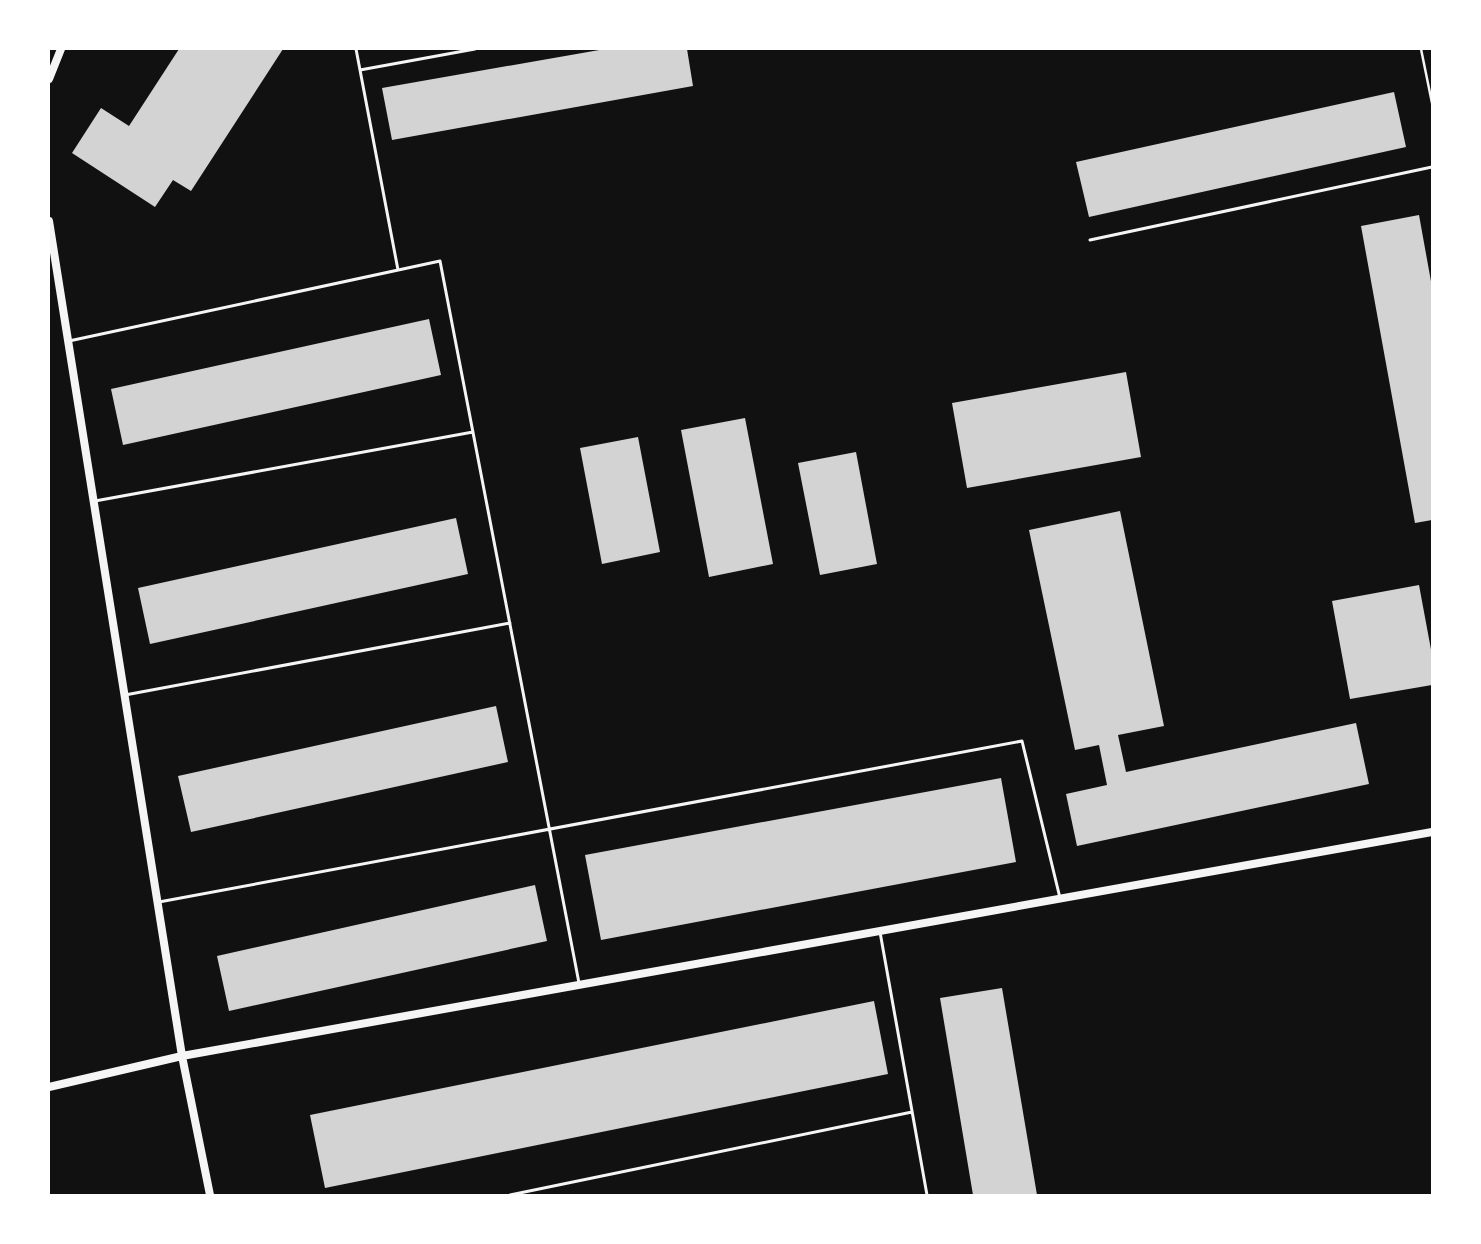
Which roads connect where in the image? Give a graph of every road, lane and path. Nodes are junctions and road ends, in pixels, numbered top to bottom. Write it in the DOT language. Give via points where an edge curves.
graph roads {
  1 [pos="61,49"];
  2 [pos="356,49"];
  3 [pos="476,49"];
  4 [pos="1421,49"];
  5 [pos="360,70"];
  6 [pos="49,79"];
  7 [pos="1432,103"];
  8 [pos="1432,167"];
  9 [pos="49,221"];
  10 [pos="50,230"];
  11 [pos="1090,240"];
  12 [pos="398,270"];
  13 [pos="68,342"];
  14 [pos="473,432"];
  15 [pos="94,502"];
  16 [pos="510,623"];
  17 [pos="125,695"];
  18 [pos="549,829"];
  19 [pos="1432,832"];
  20 [pos="1060,898"];
  21 [pos="157,902"];
  22 [pos="880,931"];
  23 [pos="579,985"];
  24 [pos="182,1056"];
  25 [pos="49,1087"];
  26 [pos="912,1112"];
  27 [pos="210,1195"];
  28 [pos="510,1195"];
  29 [pos="927,1195"];
  1 -- 6 [label="main road"];
  2 -- 5 [label="lane"];
  3 -- 5 [label="lane"];
  4 -- 7 [label="path"];
  5 -- 12 [label="lane"];
  8 -- 11 [label="lane"];
  9 -- 10 [label="main road"];
  10 -- 13 [label="main road"];
  12 -- 13 [label="lane"];
  12 -- 14 [label="lane" via="440,260"];
  13 -- 15 [label="main road"];
  14 -- 15 [label="lane"];
  14 -- 16 [label="lane"];
  15 -- 17 [label="main road"];
  16 -- 17 [label="lane"];
  16 -- 18 [label="lane"];
  17 -- 21 [label="main road"];
  18 -- 20 [label="lane" via="1022,741"];
  18 -- 21 [label="lane"];
  18 -- 23 [label="lane"];
  19 -- 20 [label="main road"];
  20 -- 22 [label="main road"];
  21 -- 24 [label="main road"];
  22 -- 23 [label="main road"];
  22 -- 26 [label="lane"];
  23 -- 24 [label="main road"];
  24 -- 25 [label="main road"];
  24 -- 27 [label="main road"];
  26 -- 28 [label="lane"];
  26 -- 29 [label="lane"];
}
